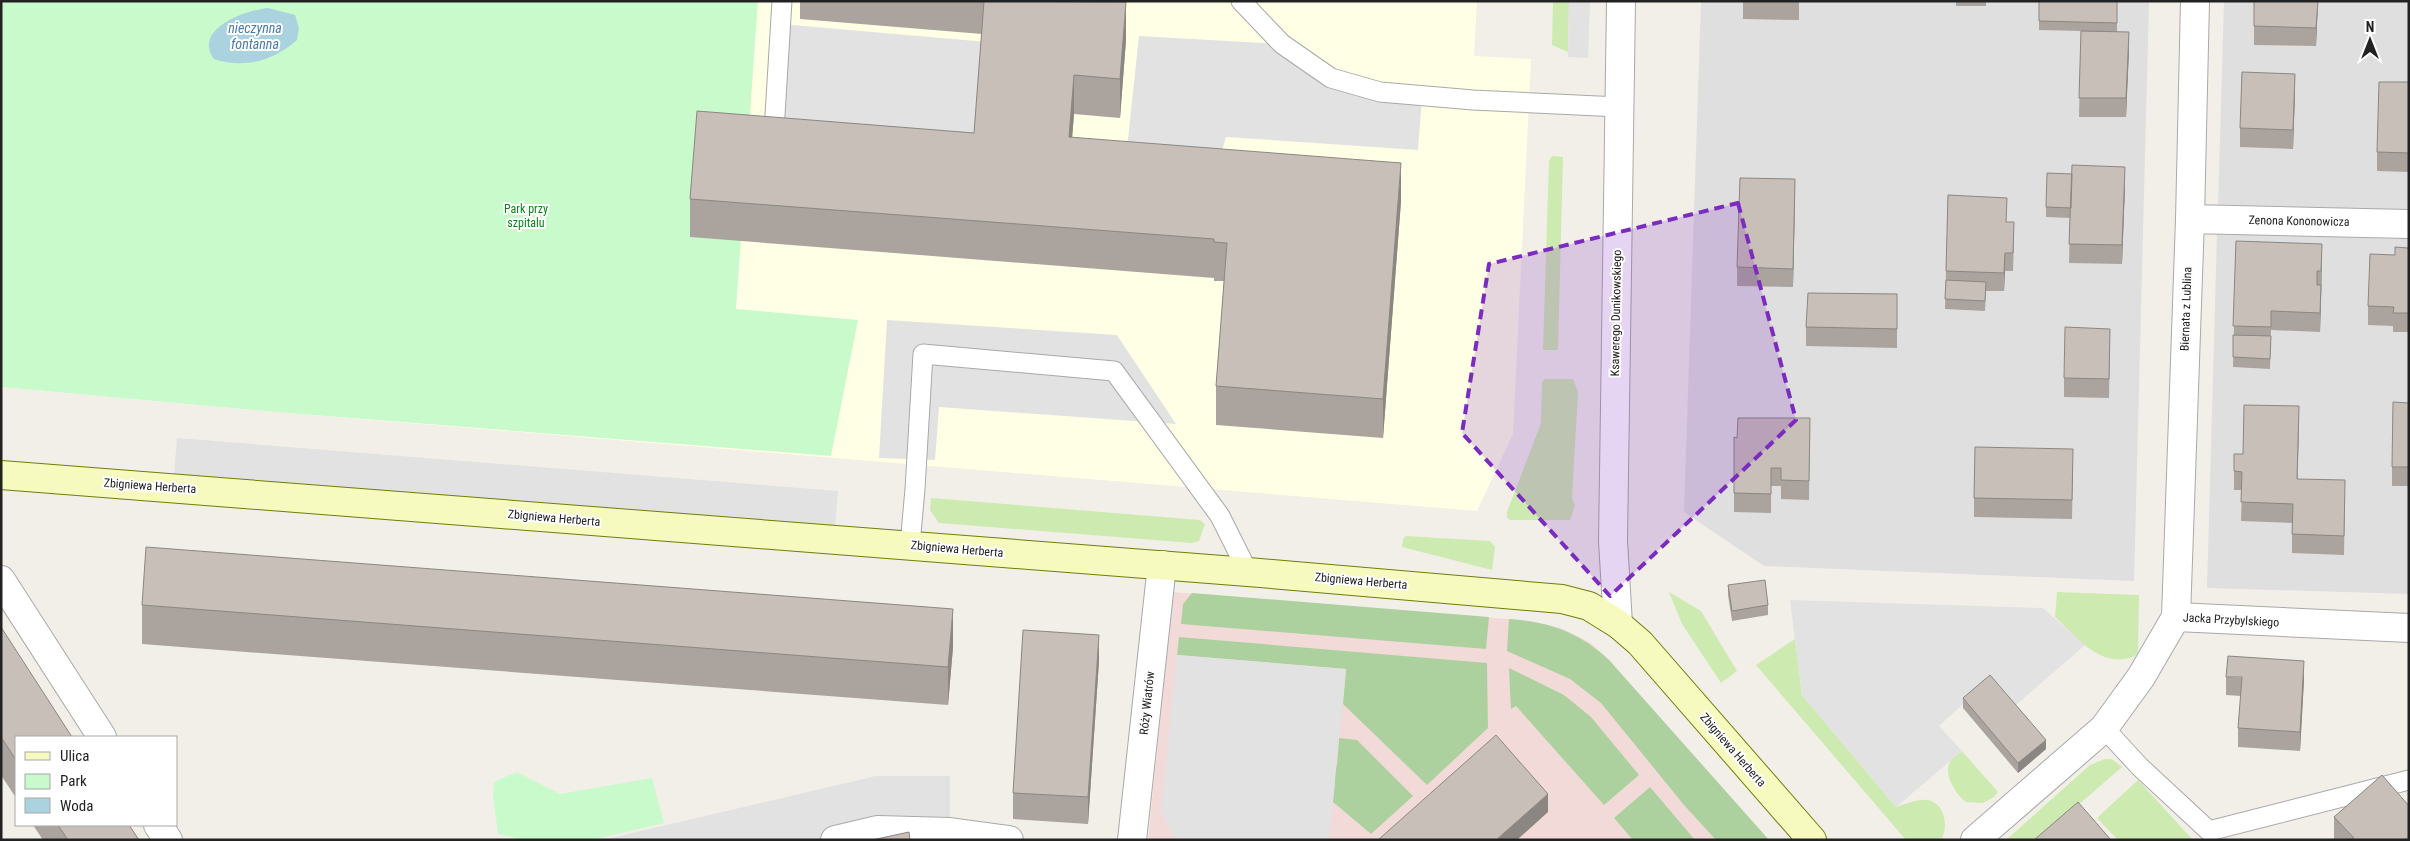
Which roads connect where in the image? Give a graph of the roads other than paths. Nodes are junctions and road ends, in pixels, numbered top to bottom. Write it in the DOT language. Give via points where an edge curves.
graph roads {
  1 [pos="782,1"];
  2 [pos="1241,1"];
  3 [pos="1621,1"];
  4 [pos="2195,1"];
  5 [pos="1619,106"];
  6 [pos="774,131"];
  7 [pos="2190,219"];
  8 [pos="2409,224"];
  9 [pos="1,475"];
  10 [pos="910,545"];
  11 [pos="1162,565"];
  12 [pos="1248,572"];
  13 [pos="1,580"];
  14 [pos="2176,617"];
  15 [pos="1618,624"];
  16 [pos="2409,628"];
  17 [pos="2104,728"];
  18 [pos="101,736"];
  19 [pos="2409,780"];
  20 [pos="159,826"];
  21 [pos="1137,836"];
  22 [pos="168,840"];
  23 [pos="835,840"];
  24 [pos="1009,840"];
  25 [pos="1812,840"];
  26 [pos="1975,840"];
  1 -- 6 [label="lane"];
  2 -- 5 [label="lane" via="1282,44 1331,78 1380,92 1473,100"];
  3 -- 5 [label="street, Ksawerego Dunikowskiego"];
  4 -- 7 [label="street, Biernata z Lublina"];
  5 -- 15 [label="street, Ksawerego Dunikowskiego" via="1613,541"];
  7 -- 8 [label="street, Zenona Kononowicza"];
  7 -- 14 [label="street, Biernata z Lublina"];
  9 -- 10 [label="street, Zbigniewa Herberta"];
  10 -- 11 [label="street, Zbigniewa Herberta"];
  10 -- 12 [label="lane" via="923,354 1114,371 1220,516"];
  11 -- 12 [label="street, Zbigniewa Herberta"];
  11 -- 21 [label="street, Róży Wiatrów"];
  12 -- 15 [label="street, Zbigniewa Herberta" via="1562,599 1589,606"];
  13 -- 18 [label="street"];
  14 -- 16 [label="street, Jacka Przybylskiego"];
  14 -- 17 [label="street, Jacka Przybylskiego" via="2141,677"];
  15 -- 25 [label="street, Zbigniewa Herberta" via="1640,643"];
  17 -- 19 [label="lane" via="2140,767 2209,831"];
  17 -- 26 [label="street, Jacka Przybylskiego"];
  20 -- 22 [label="street"];
  23 -- 24 [label="street" via="877,830 950,832"];
}
